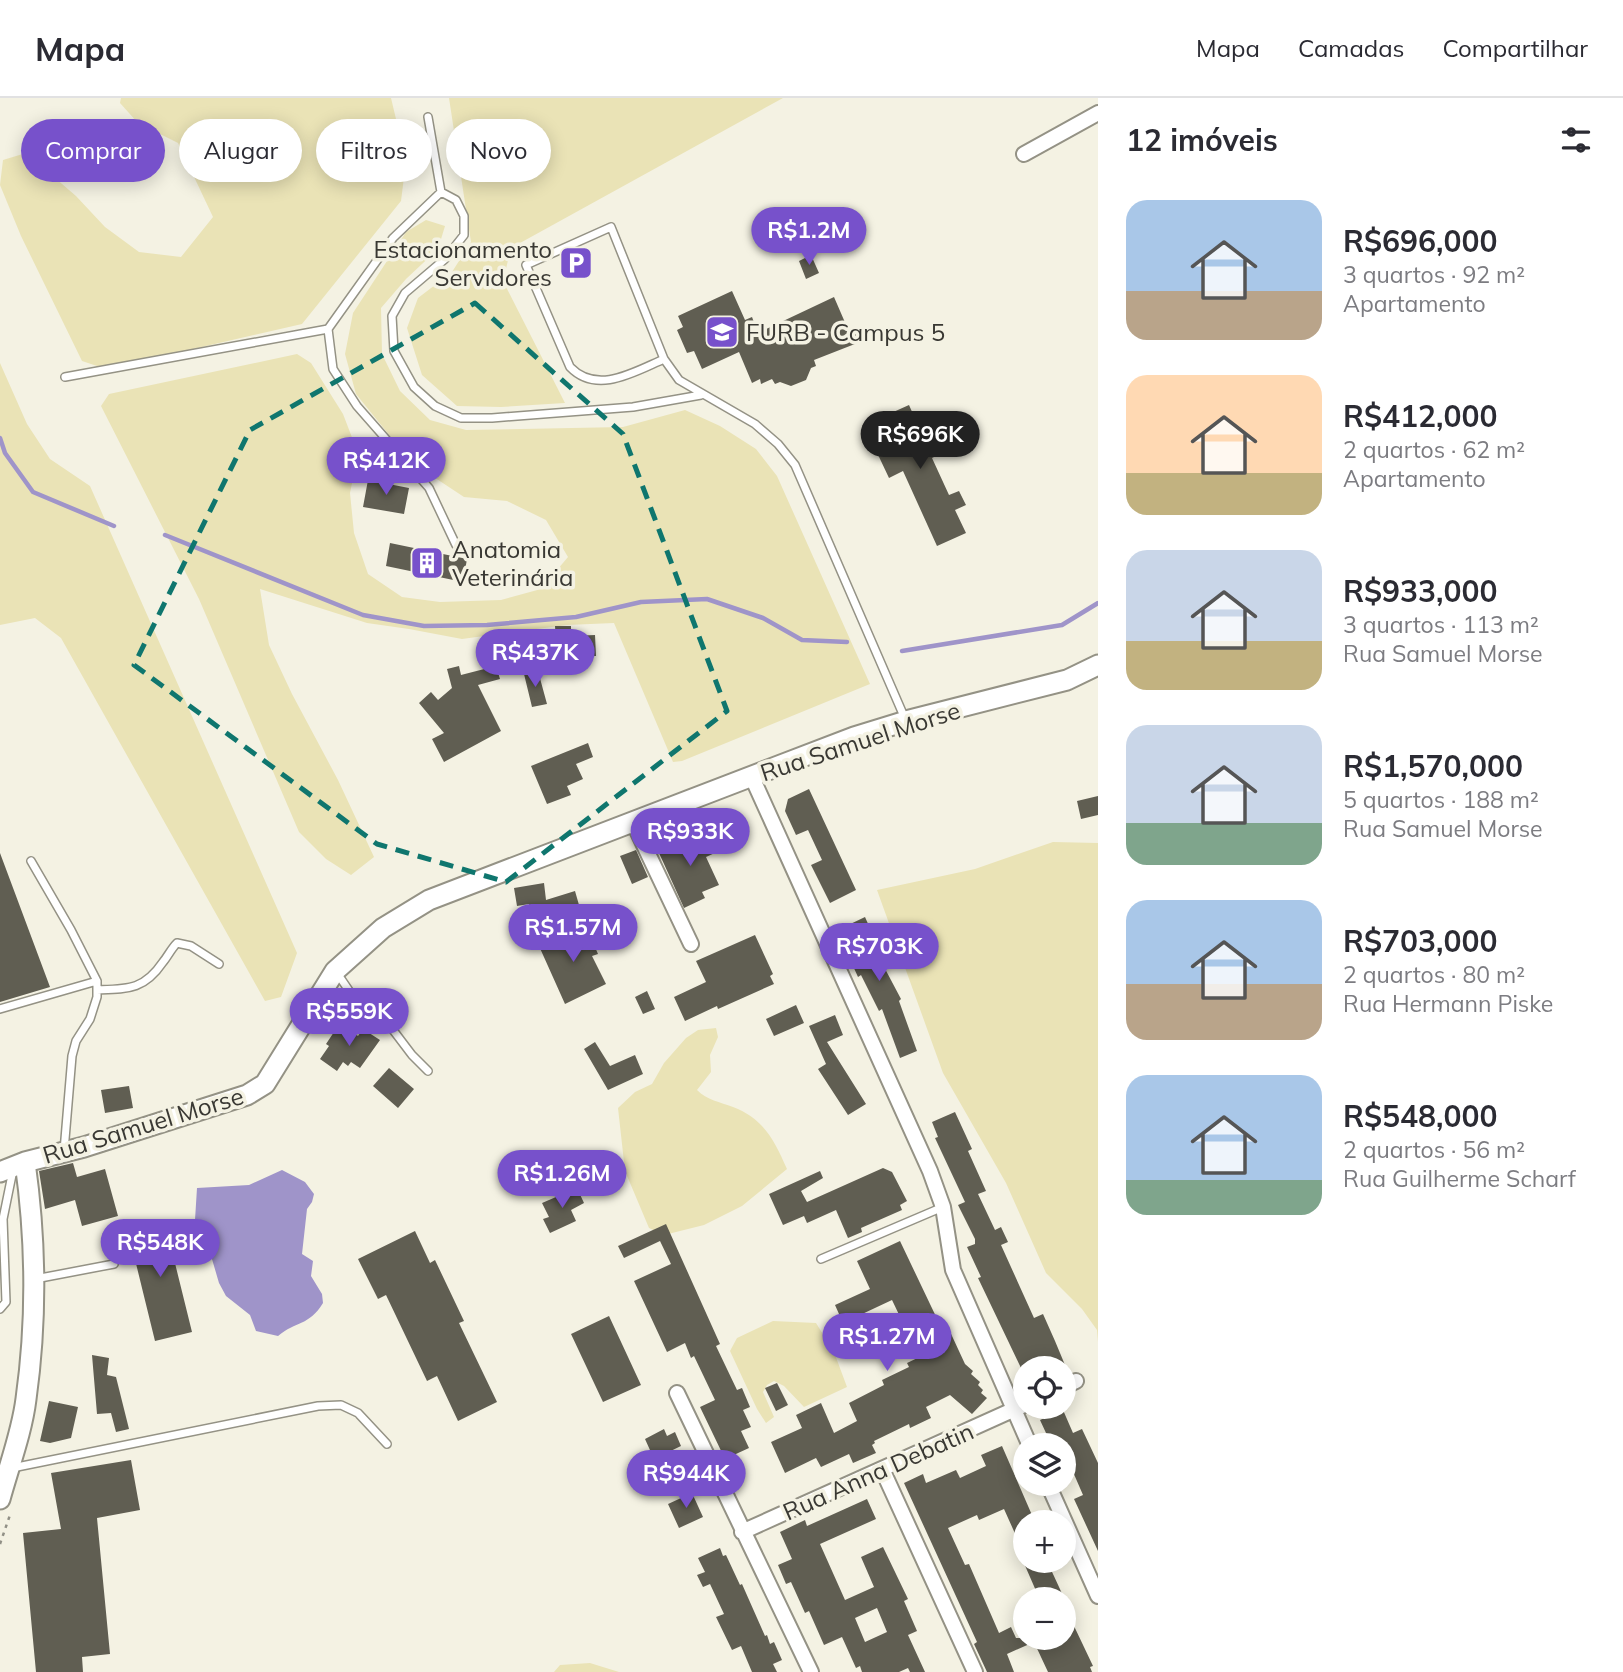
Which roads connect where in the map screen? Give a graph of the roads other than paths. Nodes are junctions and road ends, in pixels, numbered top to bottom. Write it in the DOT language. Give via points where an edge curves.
graph roads {
  1 [pos="1098,113"];
  2 [pos="428,117"];
  3 [pos="1024,154"];
  4 [pos="441,192"];
  5 [pos="328,329"];
  6 [pos="664,359"];
  7 [pos="65,377"];
  8 [pos="702,395"];
  9 [pos="456,545"];
  10 [pos="1098,665"];
  11 [pos="906,721"];
  12 [pos="751,775"];
  13 [pos="633,822"];
  14 [pos="31,861"];
  15 [pos="691,944"];
  16 [pos="219,964"];
  17 [pos="335,971"];
  18 [pos="97,985"];
  19 [pos="0,1009"];
  20 [pos="428,1071"];
  21 [pos="64,1152"];
  22 [pos="13,1166"];
  23 [pos="943,1207"];
  24 [pos="821,1259"];
  25 [pos="114,1265"];
  26 [pos="35,1279"];
  27 [pos="0,1309"];
  28 [pos="677,1393"];
  29 [pos="1013,1393"];
  30 [pos="1013,1410"];
  31 [pos="387,1444"];
  32 [pos="8,1469"];
  33 [pos="882,1469"];
  34 [pos="1053,1496"];
  35 [pos="0,1499"];
  36 [pos="742,1532"];
  37 [pos="1098,1596"];
  38 [pos="811,1672"];
  39 [pos="975,1672"];
  1 -- 3 [label="street"];
  2 -- 4 [label="lane"];
  4 -- 5 [label="lane" via="393,238"];
  4 -- 8 [label="lane" via="456,200 464,216 464,235 405,293 393,316 394,351 414,387 435,406 461,418 492,418 633,407"];
  5 -- 7 [label="lane"];
  5 -- 9 [label="lane" via="333,369 356,406 429,488"];
  6 -- 6 [label="lane" via="611,228 526,265 570,367 580,377 596,382"];
  6 -- 8 [label="lane" via="679,380"];
  8 -- 11 [label="lane" via="755,424 794,465"];
  10 -- 11 [label="street, Rua Samuel Morse" via="1067,680"];
  11 -- 12 [label="street, Rua Samuel Morse"];
  12 -- 13 [label="street, Rua Samuel Morse"];
  12 -- 23 [label="street"];
  13 -- 15 [label="street"];
  13 -- 17 [label="street, Rua Samuel Morse" via="429,900 383,928"];
  14 -- 18 [label="lane"];
  16 -- 18 [label="lane" via="191,946 177,943 142,984 125,989"];
  17 -- 20 [label="lane" via="352,995 390,1026"];
  17 -- 21 [label="street, Rua Samuel Morse" via="265,1084 247,1095"];
  18 -- 19 [label="lane"];
  18 -- 21 [label="lane" via="90,1019 72,1056"];
  21 -- 22 [label="street, Rua Samuel Morse"];
  22 -- 26 [label="street" via="31,1209"];
  22 -- 27 [label="lane" via="3,1219 6,1301"];
  23 -- 24 [label="lane"];
  23 -- 29 [label="street" via="953,1270"];
  25 -- 26 [label="lane"];
  26 -- 32 [label="street" via="26,1401"];
  28 -- 36 [label="street"];
  30 -- 33 [label="street, Rua Anna Debatin"];
  31 -- 32 [label="lane" via="358,1413 341,1405 318,1406"];
  32 -- 35 [label="street"];
  33 -- 36 [label="street, Rua Anna Debatin"];
  33 -- 39 [label="street"];
  34 -- 37 [label="street"];
  36 -- 38 [label="street"];
}
